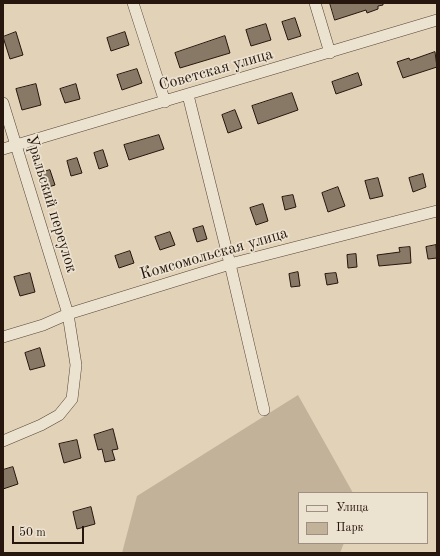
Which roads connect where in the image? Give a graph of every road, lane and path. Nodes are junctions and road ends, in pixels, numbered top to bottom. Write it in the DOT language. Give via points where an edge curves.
graph roads {
  1 [pos="133,3"];
  2 [pos="315,3"];
  3 [pos="437,20"];
  4 [pos="330,53"];
  5 [pos="188,95"];
  6 [pos="165,102"];
  7 [pos="3,103"];
  8 [pos="16,145"];
  9 [pos="3,149"];
  10 [pos="437,211"];
  11 [pos="230,264"];
  12 [pos="68,314"];
  13 [pos="3,337"];
  14 [pos="264,410"];
  15 [pos="3,441"];
  1 -- 6 [label="street"];
  2 -- 4 [label="street"];
  3 -- 4 [label="street, Советская улица"];
  4 -- 5 [label="street, Советская улица"];
  5 -- 6 [label="street, Советская улица"];
  5 -- 11 [label="street"];
  6 -- 8 [label="street, Советская улица"];
  7 -- 8 [label="street, Уральский переулок"];
  8 -- 9 [label="street, Советская улица"];
  8 -- 12 [label="street, Уральский переулок"];
  10 -- 11 [label="street, Комсомольская улица"];
  11 -- 12 [label="street, Комсомольская улица"];
  11 -- 14 [label="street"];
  12 -- 13 [label="street, Комсомольская улица" via="44,325"];
  12 -- 15 [label="street, Уральский переулок" via="76,365 72,399 59,415"];
}
